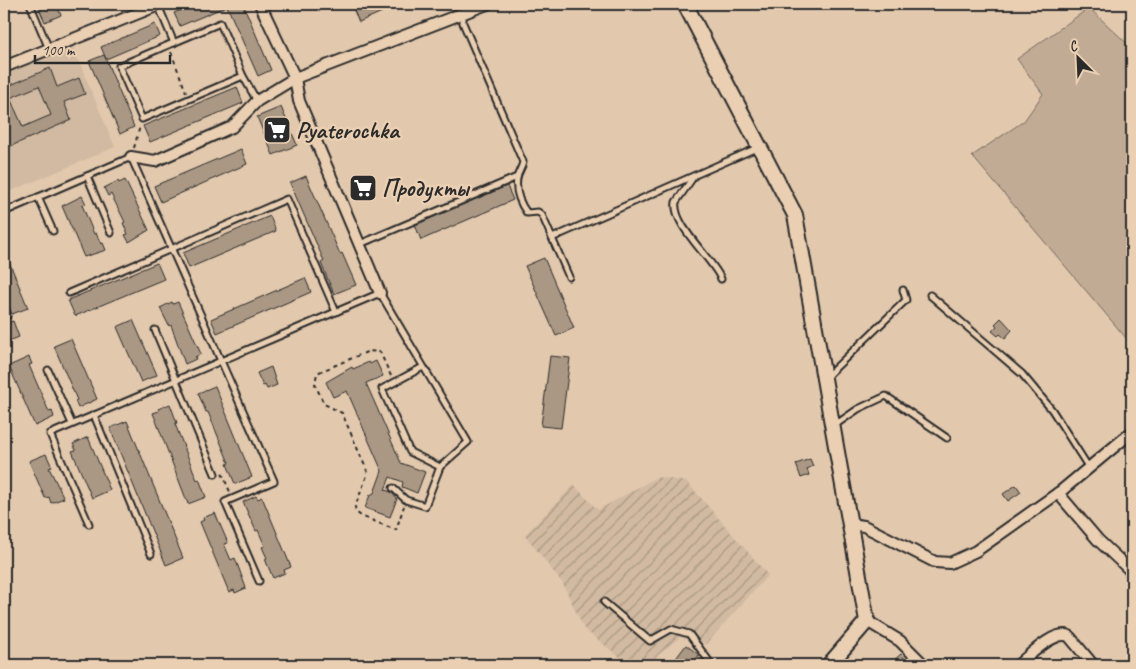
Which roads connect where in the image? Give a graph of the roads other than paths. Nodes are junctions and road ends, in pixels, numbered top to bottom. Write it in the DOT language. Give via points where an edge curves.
graph roads {
  1 [pos="30,4"];
  2 [pos="260,4"];
  3 [pos="487,4"];
  4 [pos="685,4"];
  5 [pos="154,5"];
  6 [pos="461,9"];
  7 [pos="174,42"];
  8 [pos="49,49"];
  9 [pos="4,67"];
  10 [pos="243,76"];
  11 [pos="295,78"];
  12 [pos="257,101"];
  13 [pos="759,147"];
  14 [pos="131,157"];
  15 [pos="86,176"];
  16 [pos="694,176"];
  17 [pos="517,177"];
  18 [pos="38,197"];
  19 [pos="4,212"];
  20 [pos="52,231"];
  21 [pos="111,233"];
  22 [pos="552,238"];
  23 [pos="360,244"];
  24 [pos="172,248"];
  25 [pos="569,277"];
  26 [pos="721,278"];
  27 [pos="903,290"];
  28 [pos="69,293"];
  29 [pos="380,293"];
  30 [pos="930,295"];
  31 [pos="4,307"];
  32 [pos="336,312"];
  33 [pos="4,317"];
  34 [pos="155,330"];
  35 [pos="222,361"];
  36 [pos="423,367"];
  37 [pos="48,370"];
  38 [pos="176,380"];
  39 [pos="824,380"];
  40 [pos="94,415"];
  41 [pos="72,424"];
  42 [pos="832,427"];
  43 [pos="1132,432"];
  44 [pos="947,438"];
  45 [pos="440,467"];
  46 [pos="1089,468"];
  47 [pos="215,474"];
  48 [pos="393,488"];
  49 [pos="1058,493"];
  50 [pos="89,524"];
  51 [pos="850,524"];
  52 [pos="151,554"];
  53 [pos="1132,572"];
  54 [pos="258,581"];
  55 [pos="604,602"];
  56 [pos="867,621"];
  57 [pos="712,665"];
  58 [pos="829,665"];
  59 [pos="924,665"];
  60 [pos="1018,665"];
  61 [pos="1093,665"];
  1 -- 8 [label="lane"];
  2 -- 11 [label="street"];
  3 -- 6 [label="street"];
  4 -- 13 [label="street"];
  5 -- 7 [label="lane"];
  5 -- 8 [label="street"];
  6 -- 11 [label="street"];
  6 -- 17 [label="lane" via="463,24 523,162"];
  7 -- 10 [label="lane" via="220,23"];
  7 -- 10 [label="lane" via="119,66 142,119"];
  8 -- 9 [label="street"];
  10 -- 12 [label="lane"];
  11 -- 12 [label="street"];
  11 -- 23 [label="street" via="299,100"];
  12 -- 14 [label="street" via="232,127 223,131 155,161"];
  13 -- 16 [label="lane"];
  13 -- 39 [label="street" via="795,215"];
  14 -- 15 [label="lane"];
  14 -- 24 [label="lane"];
  15 -- 18 [label="lane"];
  15 -- 21 [label="lane"];
  16 -- 22 [label="lane"];
  16 -- 26 [label="lane" via="676,202 677,216"];
  17 -- 22 [label="lane" via="516,191 525,210 542,216"];
  17 -- 23 [label="lane"];
  18 -- 19 [label="lane"];
  18 -- 20 [label="lane"];
  22 -- 25 [label="lane"];
  23 -- 29 [label="street"];
  24 -- 28 [label="lane"];
  24 -- 32 [label="lane" via="287,199"];
  24 -- 35 [label="lane"];
  27 -- 39 [label="lane" via="906,300"];
  29 -- 32 [label="lane"];
  29 -- 36 [label="lane"];
  30 -- 46 [label="lane" via="1022,374 1052,410"];
  31 -- 33 [label="lane" via="7,316"];
  32 -- 35 [label="lane"];
  34 -- 38 [label="lane"];
  35 -- 38 [label="lane"];
  35 -- 54 [label="lane" via="274,481 225,502"];
  36 -- 45 [label="lane" via="468,442"];
  36 -- 45 [label="lane" via="382,389 410,452"];
  37 -- 41 [label="lane"];
  38 -- 40 [label="lane"];
  38 -- 47 [label="lane"];
  39 -- 42 [label="street"];
  40 -- 41 [label="lane"];
  40 -- 52 [label="lane"];
  41 -- 50 [label="lane" via="50,434"];
  42 -- 44 [label="lane" via="858,409 886,396"];
  42 -- 51 [label="street"];
  43 -- 46 [label="street"];
  45 -- 48 [label="lane" via="425,506 406,500"];
  46 -- 49 [label="street"];
  49 -- 51 [label="street" via="976,551 950,563 935,562 864,526"];
  49 -- 53 [label="street" via="1098,540"];
  51 -- 56 [label="street"];
  55 -- 57 [label="lane" via="650,641 671,629 689,634"];
  56 -- 58 [label="street"];
  56 -- 59 [label="street" via="900,641"];
  60 -- 61 [label="street" via="1052,638 1065,634"];
}
